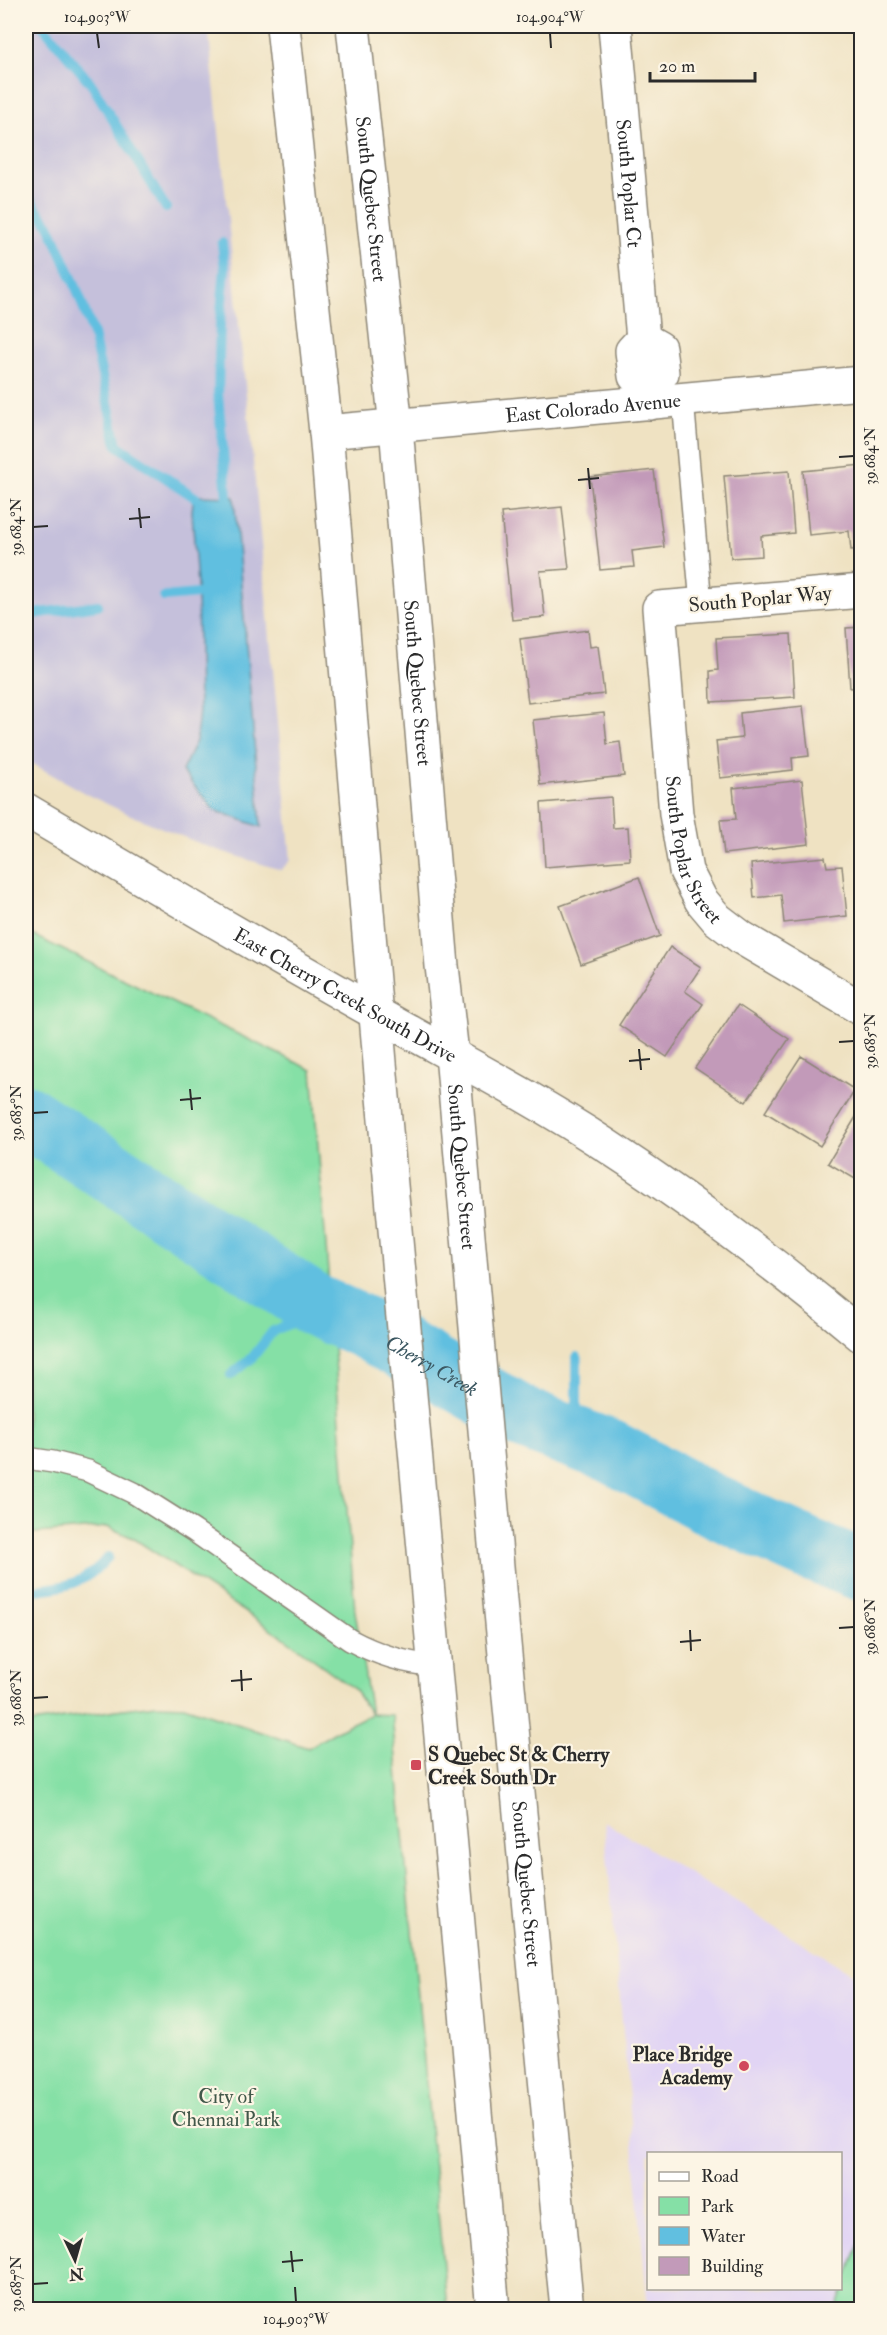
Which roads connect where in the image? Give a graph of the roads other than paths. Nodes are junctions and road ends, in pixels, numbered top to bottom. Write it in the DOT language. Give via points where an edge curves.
graph roads {
  1 [pos="283,26"];
  2 [pos="353,26"];
  3 [pos="615,26"];
  4 [pos="861,383"];
  5 [pos="649,394"];
  6 [pos="683,400"];
  7 [pos="396,427"];
  8 [pos="326,432"];
  9 [pos="861,591"];
  10 [pos="701,604"];
  11 [pos="659,608"];
  12 [pos="26,810"];
  13 [pos="861,1009"];
  14 [pos="377,1014"];
  15 [pos="452,1054"];
  16 [pos="861,1336"];
  17 [pos="26,1458"];
  18 [pos="435,1666"];
  19 [pos="493,2310"];
  20 [pos="567,2310"];
  1 -- 8 [label="main road"];
  2 -- 7 [label="main road, South Quebec Street"];
  3 -- 5 [label="main road, South Poplar Ct" via="644,339 632,351 635,376"];
  4 -- 6 [label="main road, East Colorado Avenue"];
  5 -- 6 [label="main road, East Colorado Avenue"];
  5 -- 7 [label="main road, East Colorado Avenue"];
  6 -- 10 [label="lane"];
  7 -- 8 [label="main road, East Colorado Avenue"];
  7 -- 15 [label="main road, South Quebec Street"];
  8 -- 14 [label="main road"];
  9 -- 10 [label="main road, South Poplar Way"];
  10 -- 11 [label="main road, South Poplar Way"];
  11 -- 13 [label="main road, South Poplar Street" via="676,814 691,883 708,909 731,931"];
  12 -- 14 [label="main road, East Cherry Creek South Drive"];
  14 -- 15 [label="main road, East Cherry Creek South Drive"];
  14 -- 18 [label="main road"];
  15 -- 16 [label="main road, East Cherry Creek South Drive" via="668,1187 799,1284"];
  15 -- 20 [label="main road, South Quebec Street"];
  17 -- 18 [label="lane" via="88,1470 113,1482 194,1531 350,1640 406,1663"];
  18 -- 19 [label="main road"];
}
